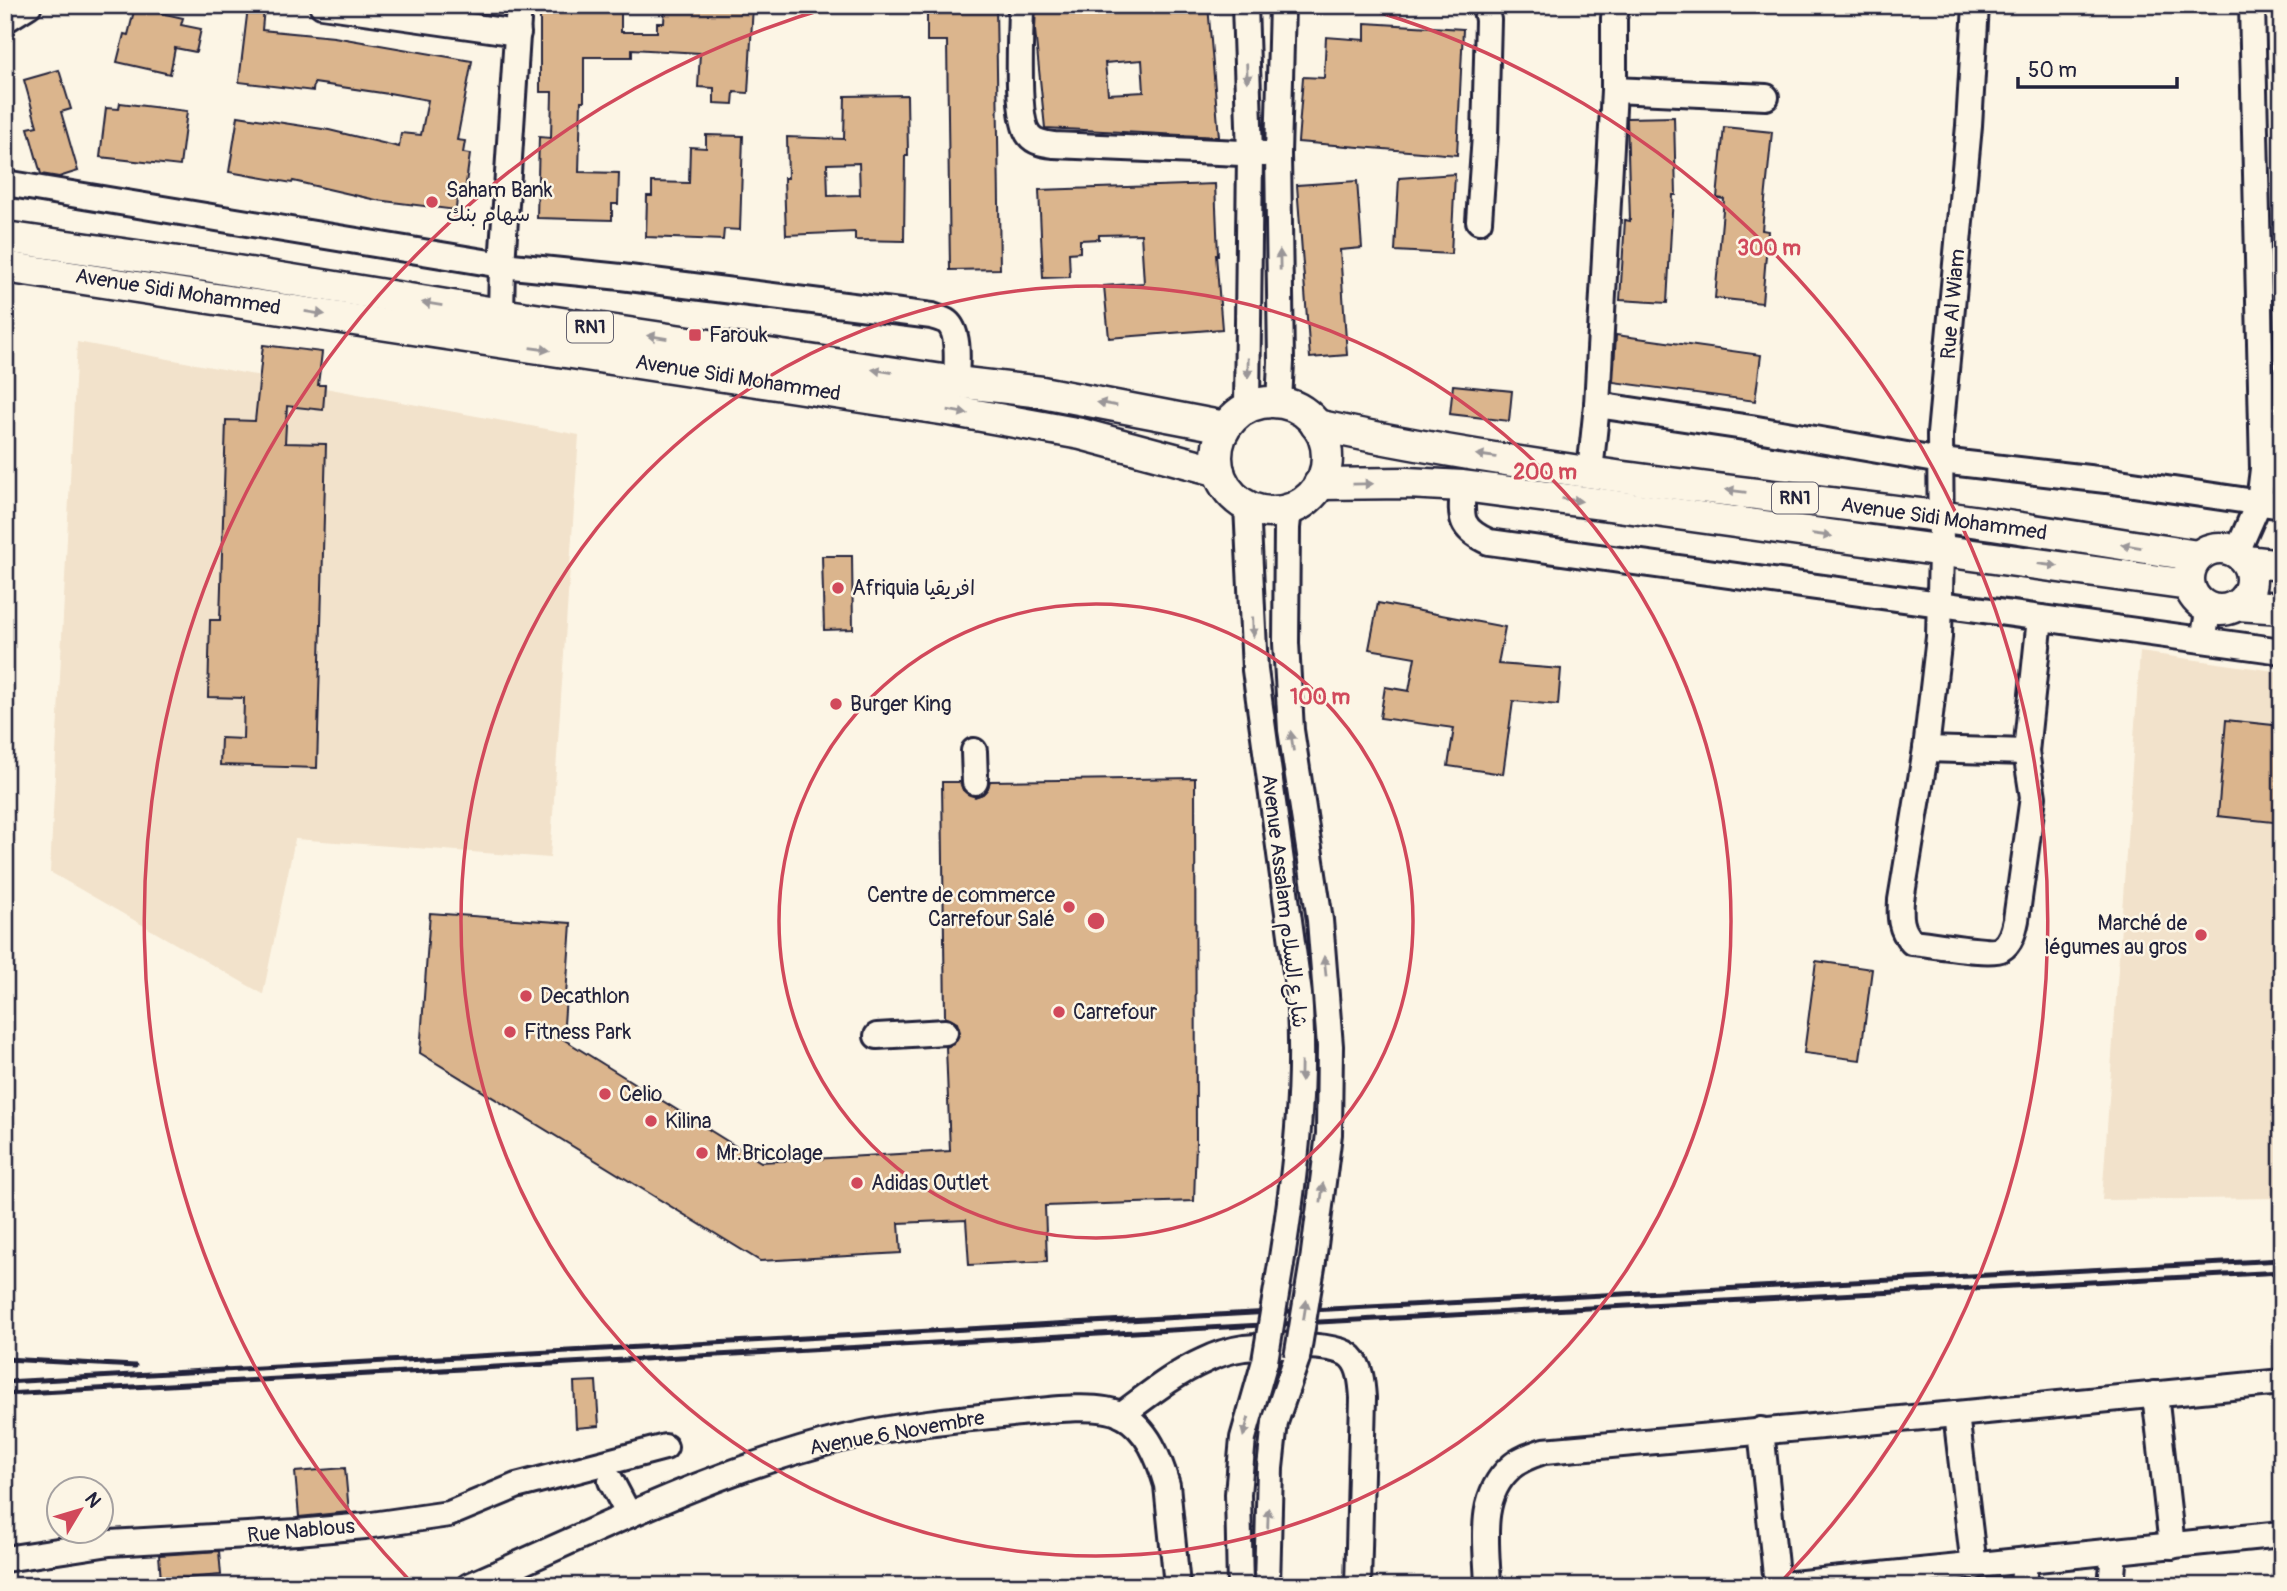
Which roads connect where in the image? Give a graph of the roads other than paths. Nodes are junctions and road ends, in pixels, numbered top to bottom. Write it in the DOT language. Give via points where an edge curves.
graph roads {
  1 [pos="29,5"];
  2 [pos="519,5"];
  3 [pos="1021,5"];
  4 [pos="1245,5"];
  5 [pos="1282,5"];
  6 [pos="1485,5"];
  7 [pos="1617,5"];
  8 [pos="1976,5"];
  9 [pos="2252,5"];
  10 [pos="328,6"];
  11 [pos="413,12"];
  12 [pos="5,20"];
  13 [pos="518,33"];
  14 [pos="1614,90"];
  15 [pos="1766,97"];
  16 [pos="1279,154"];
  17 [pos="1250,155"];
  18 [pos="5,183"];
  19 [pos="1479,221"];
  20 [pos="5,237"];
  21 [pos="502,264"];
  22 [pos="5,267"];
  23 [pos="501,314"];
  24 [pos="956,382"];
  25 [pos="1279,402"];
  26 [pos="1597,405"];
  27 [pos="1247,407"];
  28 [pos="1316,425"];
  29 [pos="1225,427"];
  30 [pos="1941,461"];
  31 [pos="1219,471"];
  32 [pos="1590,472"];
  33 [pos="1319,484"];
  34 [pos="1463,486"];
  35 [pos="2270,504"];
  36 [pos="1247,506"];
  37 [pos="1289,509"];
  38 [pos="1941,517"];
  39 [pos="1941,551"];
  40 [pos="2198,556"];
  41 [pos="2241,556"];
  42 [pos="2282,565"];
  43 [pos="2189,585"];
  44 [pos="1940,604"];
  45 [pos="2238,605"];
  46 [pos="2209,608"];
  47 [pos="2282,608"];
  48 [pos="2040,618"];
  49 [pos="2203,640"];
  50 [pos="2282,651"];
  51 [pos="1926,749"];
  52 [pos="974,751"];
  53 [pos="2026,752"];
  54 [pos="975,782"];
  55 [pos="945,1032"];
  56 [pos="877,1036"];
  57 [pos="2282,1382"];
  58 [pos="2155,1394"];
  59 [pos="1956,1414"];
  60 [pos="1121,1415"];
  61 [pos="1760,1430"];
  62 [pos="665,1447"];
  63 [pos="600,1478"];
  64 [pos="629,1515"];
  65 [pos="2282,1534"];
  66 [pos="2172,1546"];
  67 [pos="2114,1552"];
  68 [pos="5,1559"];
  69 [pos="1974,1567"];
  70 [pos="2024,1573"];
  71 [pos="1803,1585"];
  72 [pos="469,1586"];
  73 [pos="1178,1586"];
  74 [pos="1240,1586"];
  75 [pos="1267,1586"];
  76 [pos="1358,1586"];
  77 [pos="1488,1586"];
  78 [pos="1775,1586"];
  79 [pos="2111,1586"];
  1 -- 12 [label="street"];
  2 -- 13 [label="street"];
  3 -- 17 [label="street" via="1021,105 1034,140 1055,145"];
  4 -- 17 [label="street, one-way"];
  5 -- 16 [label="street"];
  6 -- 19 [label="street"];
  7 -- 14 [label="street"];
  8 -- 30 [label="street, Rue Al Wiam"];
  9 -- 35 [label="street" via="2263,470"];
  10 -- 11 [label="street"];
  11 -- 13 [label="street"];
  13 -- 21 [label="street"];
  14 -- 15 [label="street"];
  14 -- 26 [label="street"];
  16 -- 17 [label="street"];
  25 -- 16 [label="street, one-way"];
  17 -- 27 [label="street, one-way"];
  18 -- 21 [label="street"];
  23 -- 20 [label="main road, Avenue Sidi Mohammed / RN1, one-way"];
  21 -- 23 [label="street"];
  21 -- 24 [label="street" via="932,316 951,327 957,348"];
  22 -- 31 [label="main road, Avenue Sidi Mohammed / RN1, one-way" via="954,411 1081,435"];
  24 -- 23 [label="main road, Avenue Sidi Mohammed / RN1, one-way"];
  29 -- 24 [label="main road, Avenue Sidi Mohammed / RN1, one-way"];
  25 -- 27 [label="main road"];
  25 -- 28 [label="main road, RN1" via="1297,408"];
  26 -- 30 [label="street"];
  26 -- 32 [label="street"];
  27 -- 29 [label="main road"];
  32 -- 28 [label="main road, Avenue Sidi Mohammed / RN1, one-way"];
  28 -- 33 [label="main road" via="1326,454"];
  29 -- 31 [label="main road" via="1217,449"];
  30 -- 35 [label="street"];
  30 -- 38 [label="street, Rue Al Wiam"];
  31 -- 36 [label="main road" via="1228,490"];
  38 -- 32 [label="main road, Avenue Sidi Mohammed / RN1, one-way"];
  33 -- 34 [label="main road, Avenue Sidi Mohammed / RN1, one-way"];
  33 -- 37 [label="main road"];
  34 -- 39 [label="main road, Avenue Sidi Mohammed / RN1, one-way"];
  34 -- 44 [label="street" via="1461,517 1466,528 1489,542"];
  35 -- 41 [label="street"];
  36 -- 37 [label="main road" via="1265,511"];
  36 -- 74 [label="street, Avenue Assalam شارع السلام, one-way, bridge" via="1255,670 1300,1017 1301,1089 1294,1174 1265,1362 1243,1438 1238,1494"];
  75 -- 37 [label="street, Avenue Assalam شارع السلام, one-way, bridge" via="1275,1422 1297,1358 1313,1261 1329,1134 1331,1046 1320,920 1291,730 1286,643"];
  38 -- 39 [label="street, Rue Al Wiam"];
  40 -- 38 [label="main road, Avenue Sidi Mohammed / RN1, one-way"];
  39 -- 43 [label="main road, Avenue Sidi Mohammed / RN1, one-way"];
  39 -- 44 [label="street, Rue Al Wiam"];
  40 -- 41 [label="main road, RN1" via="2227,548"];
  40 -- 43 [label="main road"];
  41 -- 42 [label="main road, RN1"];
  41 -- 45 [label="main road" via="2252,576 2249,592"];
  43 -- 46 [label="main road" via="2196,599"];
  44 -- 48 [label="street"];
  44 -- 51 [label="street, Rue Al Wiam"];
  45 -- 46 [label="main road" via="2224,610"];
  45 -- 47 [label="main road"];
  46 -- 49 [label="street"];
  48 -- 49 [label="street"];
  48 -- 53 [label="street, Rue Al Wiam"];
  49 -- 50 [label="street"];
  51 -- 53 [label="street"];
  51 -- 53 [label="street, Rue Al Wiam" via="1900,900 1903,930 1912,942 1993,952 2006,945 2016,920 2033,797"];
  52 -- 54 [label="street"];
  55 -- 56 [label="street"];
  57 -- 58 [label="street"];
  58 -- 59 [label="street"];
  58 -- 66 [label="street"];
  59 -- 61 [label="street"];
  59 -- 69 [label="street"];
  60 -- 64 [label="street, Avenue 6 Novembre" via="1055,1409 953,1419 846,1438 782,1456"];
  60 -- 73 [label="street" via="1146,1434 1163,1469"];
  60 -- 76 [label="street" via="1199,1362 1224,1353 1243,1348 1321,1346 1348,1354 1362,1381 1363,1398"];
  61 -- 77 [label="street" via="1544,1451 1510,1468 1487,1504"];
  61 -- 78 [label="street"];
  62 -- 63 [label="street, Rue Nablous"];
  63 -- 64 [label="street"];
  63 -- 68 [label="street, Rue Nablous" via="516,1486 449,1514 311,1531 110,1543"];
  64 -- 72 [label="street, Avenue 6 Novembre"];
  65 -- 66 [label="street"];
  66 -- 67 [label="street"];
  67 -- 70 [label="street"];
  67 -- 79 [label="street"];
  69 -- 70 [label="street"];
  69 -- 71 [label="street"];
  71 -- 78 [label="street"];
}
